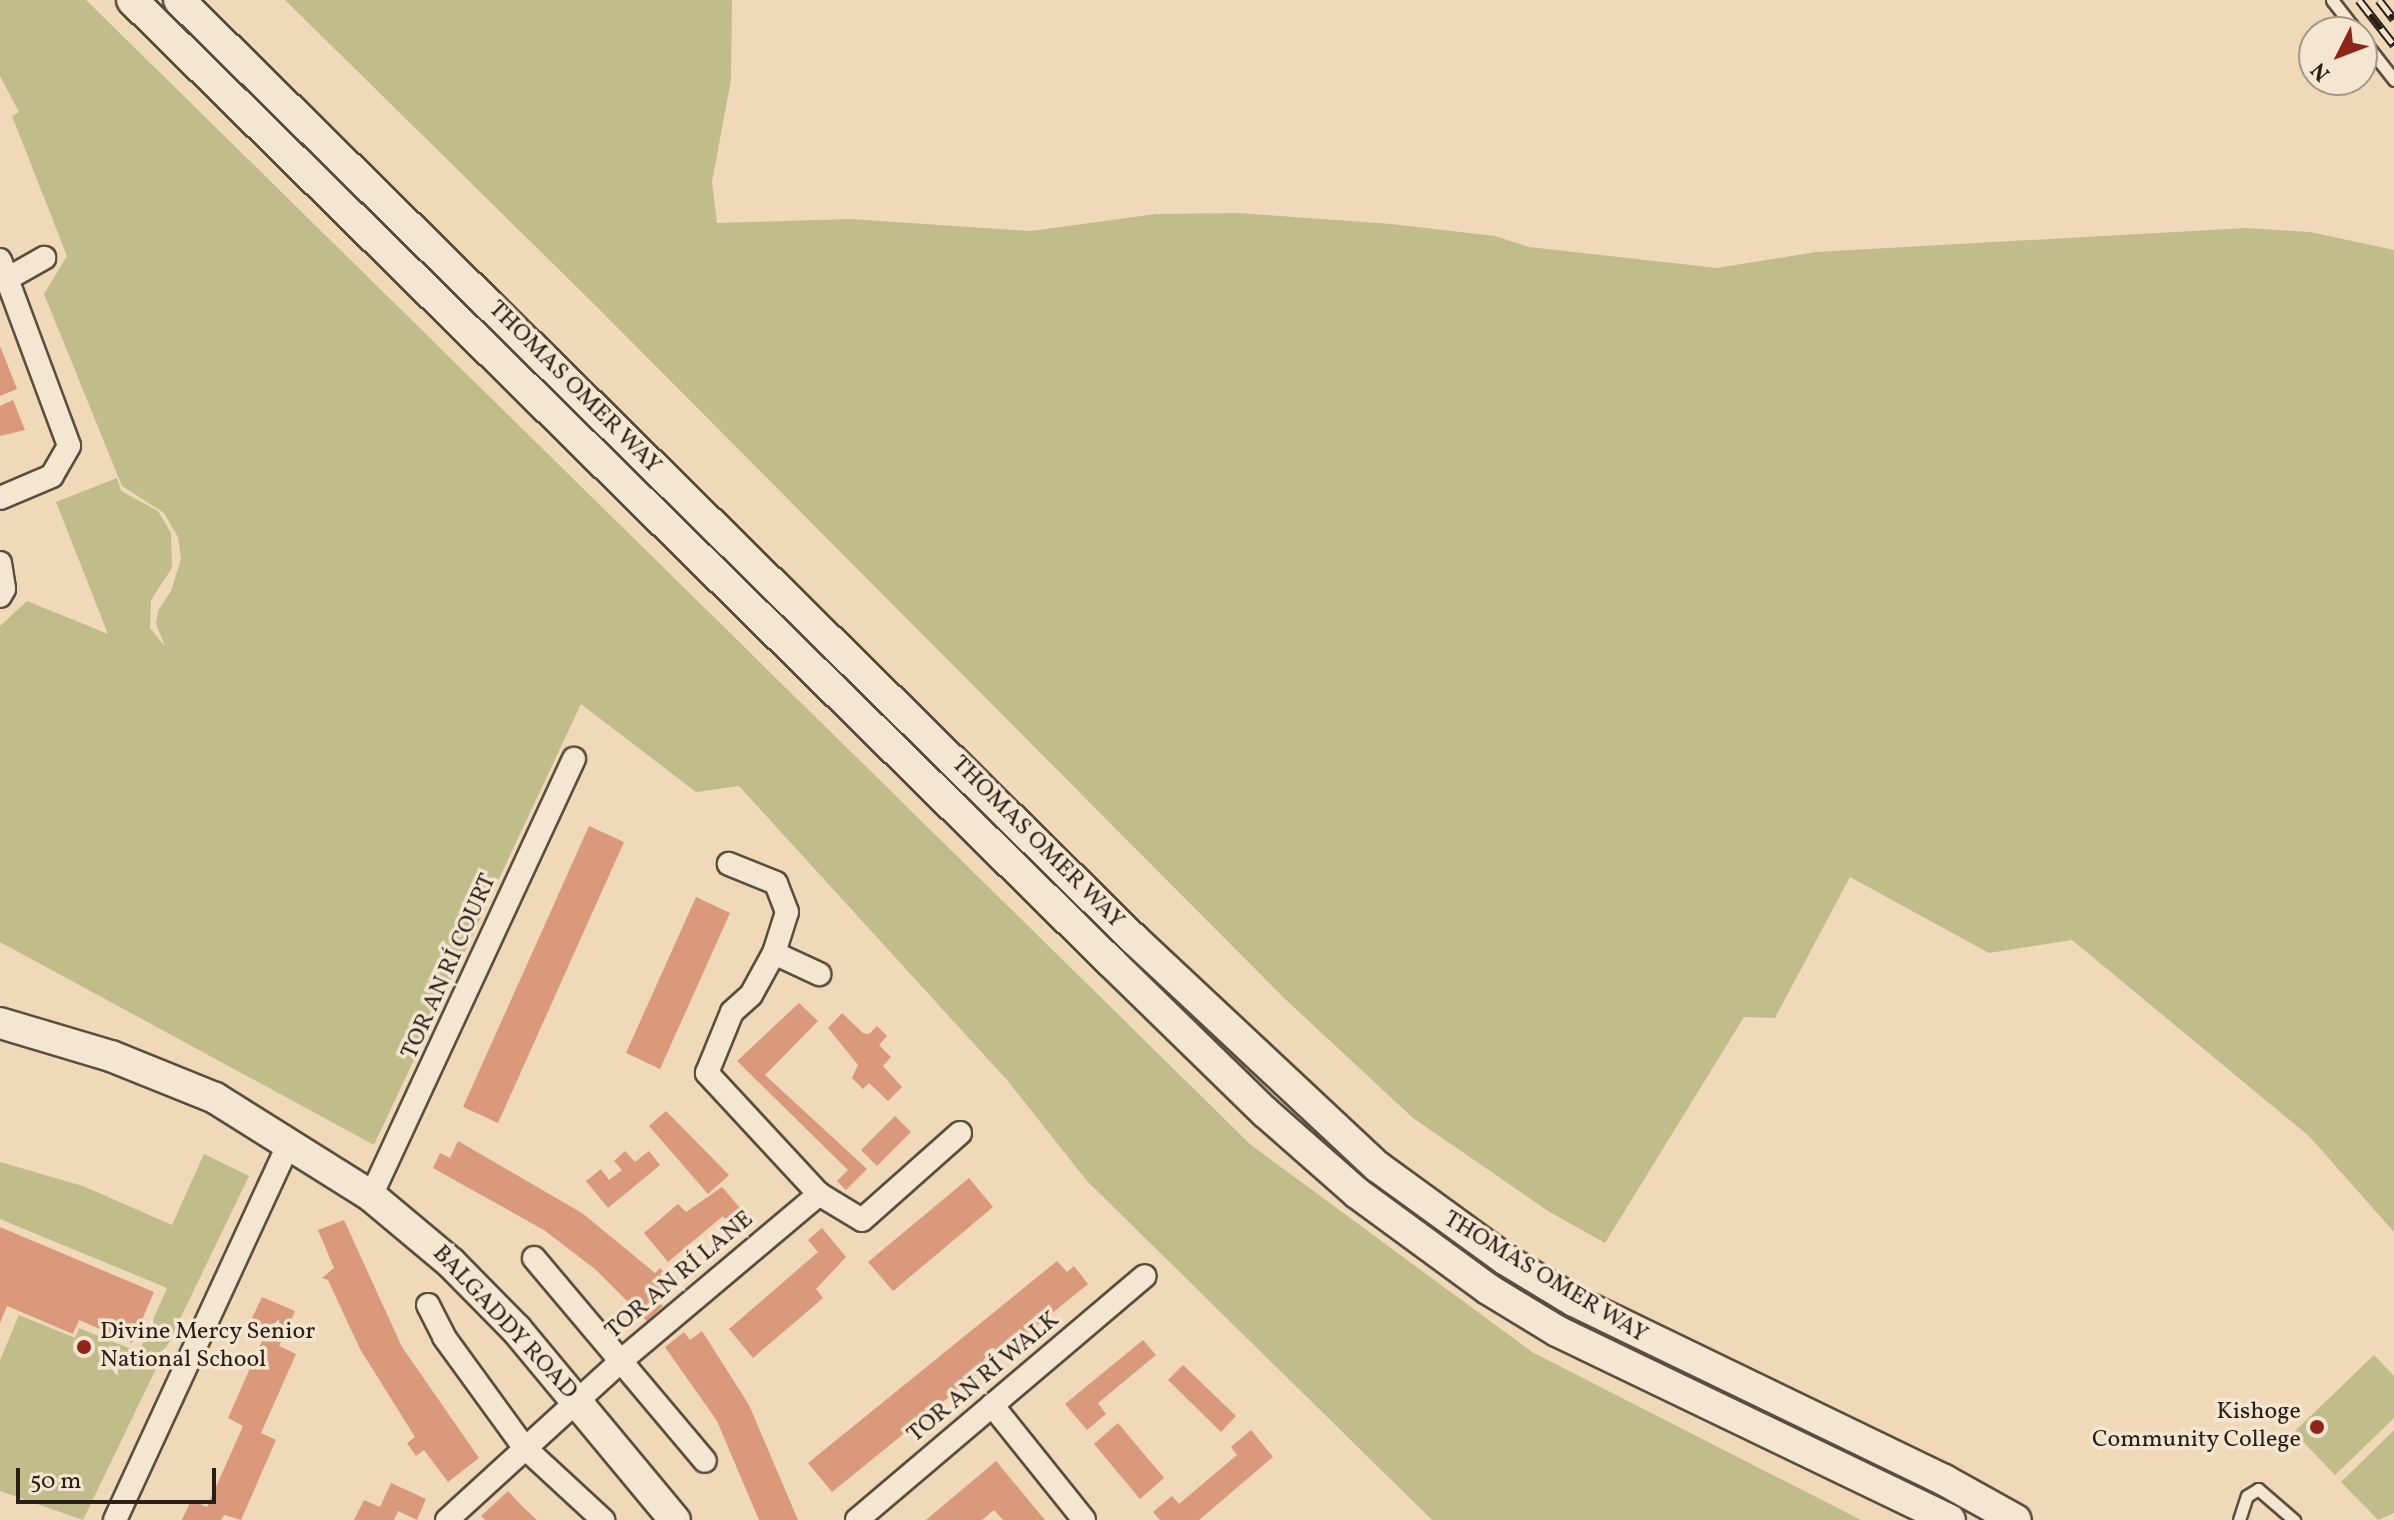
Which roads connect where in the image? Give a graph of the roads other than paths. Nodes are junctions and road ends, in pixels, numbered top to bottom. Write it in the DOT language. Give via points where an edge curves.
graph roads {
  1 [pos="132,0"];
  2 [pos="179,0"];
  3 [pos="2332,0"];
  4 [pos="2344,16"];
  5 [pos="2378,60"];
  6 [pos="2394,80"];
  7 [pos="44,258"];
  8 [pos="4,269"];
  9 [pos="0,498"];
  10 [pos="0,563"];
  11 [pos="0,596"];
  12 [pos="574,759"];
  13 [pos="729,864"];
  14 [pos="774,953"];
  15 [pos="819,974"];
  16 [pos="0,1023"];
  17 [pos="960,1133"];
  18 [pos="290,1141"];
  19 [pos="819,1194"];
  20 [pos="371,1196"];
  21 [pos="534,1258"];
  22 [pos="1145,1276"];
  23 [pos="428,1305"];
  24 [pos="622,1360"];
  25 [pos="578,1401"];
  26 [pos="992,1405"];
  27 [pos="524,1447"];
  28 [pos="705,1461"];
  29 [pos="115,1520"];
  30 [pos="447,1520"];
  31 [pos="603,1520"];
  32 [pos="675,1520"];
  33 [pos="857,1520"];
  34 [pos="1084,1520"];
  35 [pos="1950,1520"];
  36 [pos="2016,1520"];
  37 [pos="2239,1520"];
  38 [pos="2294,1520"];
  1 -- 35 [label="street, THOMAS OMER WAY" via="1254,1102 1357,1193 1477,1281 1557,1331"];
  2 -- 36 [label="street, THOMAS OMER WAY" via="1134,939 1378,1167 1506,1260 1574,1301"];
  3 -- 4 [label="lane"];
  5 -- 6 [label="lane"];
  7 -- 8 [label="street"];
  8 -- 9 [label="street" via="69,446 52,476"];
  10 -- 11 [label="street"];
  12 -- 20 [label="street, TOR AN RÍ COURT"];
  13 -- 14 [label="street" via="776,883 787,912"];
  14 -- 15 [label="street"];
  14 -- 19 [label="street" via="751,995 732,1012 707,1073"];
  16 -- 18 [label="street, BALGADDY ROAD" via="215,1098"];
  17 -- 19 [label="street" via="862,1220"];
  18 -- 20 [label="street, BALGADDY ROAD"];
  18 -- 29 [label="street"];
  19 -- 24 [label="street, TOR AN RÍ LANE"];
  20 -- 25 [label="street, BALGADDY ROAD" via="485,1296"];
  21 -- 24 [label="street"];
  22 -- 26 [label="street, TOR AN RÍ WALK"];
  23 -- 27 [label="street" via="444,1337"];
  24 -- 25 [label="street, TOR AN RÍ LANE"];
  24 -- 28 [label="street"];
  25 -- 27 [label="street, TOR AN RÍ LANE"];
  25 -- 32 [label="street, BALGADDY ROAD"];
  26 -- 33 [label="street, TOR AN RÍ WALK"];
  26 -- 34 [label="street"];
  27 -- 30 [label="street, TOR AN RÍ LANE"];
  27 -- 31 [label="street"];
  37 -- 38 [label="lane" via="2247,1496 2258,1489"];
}
